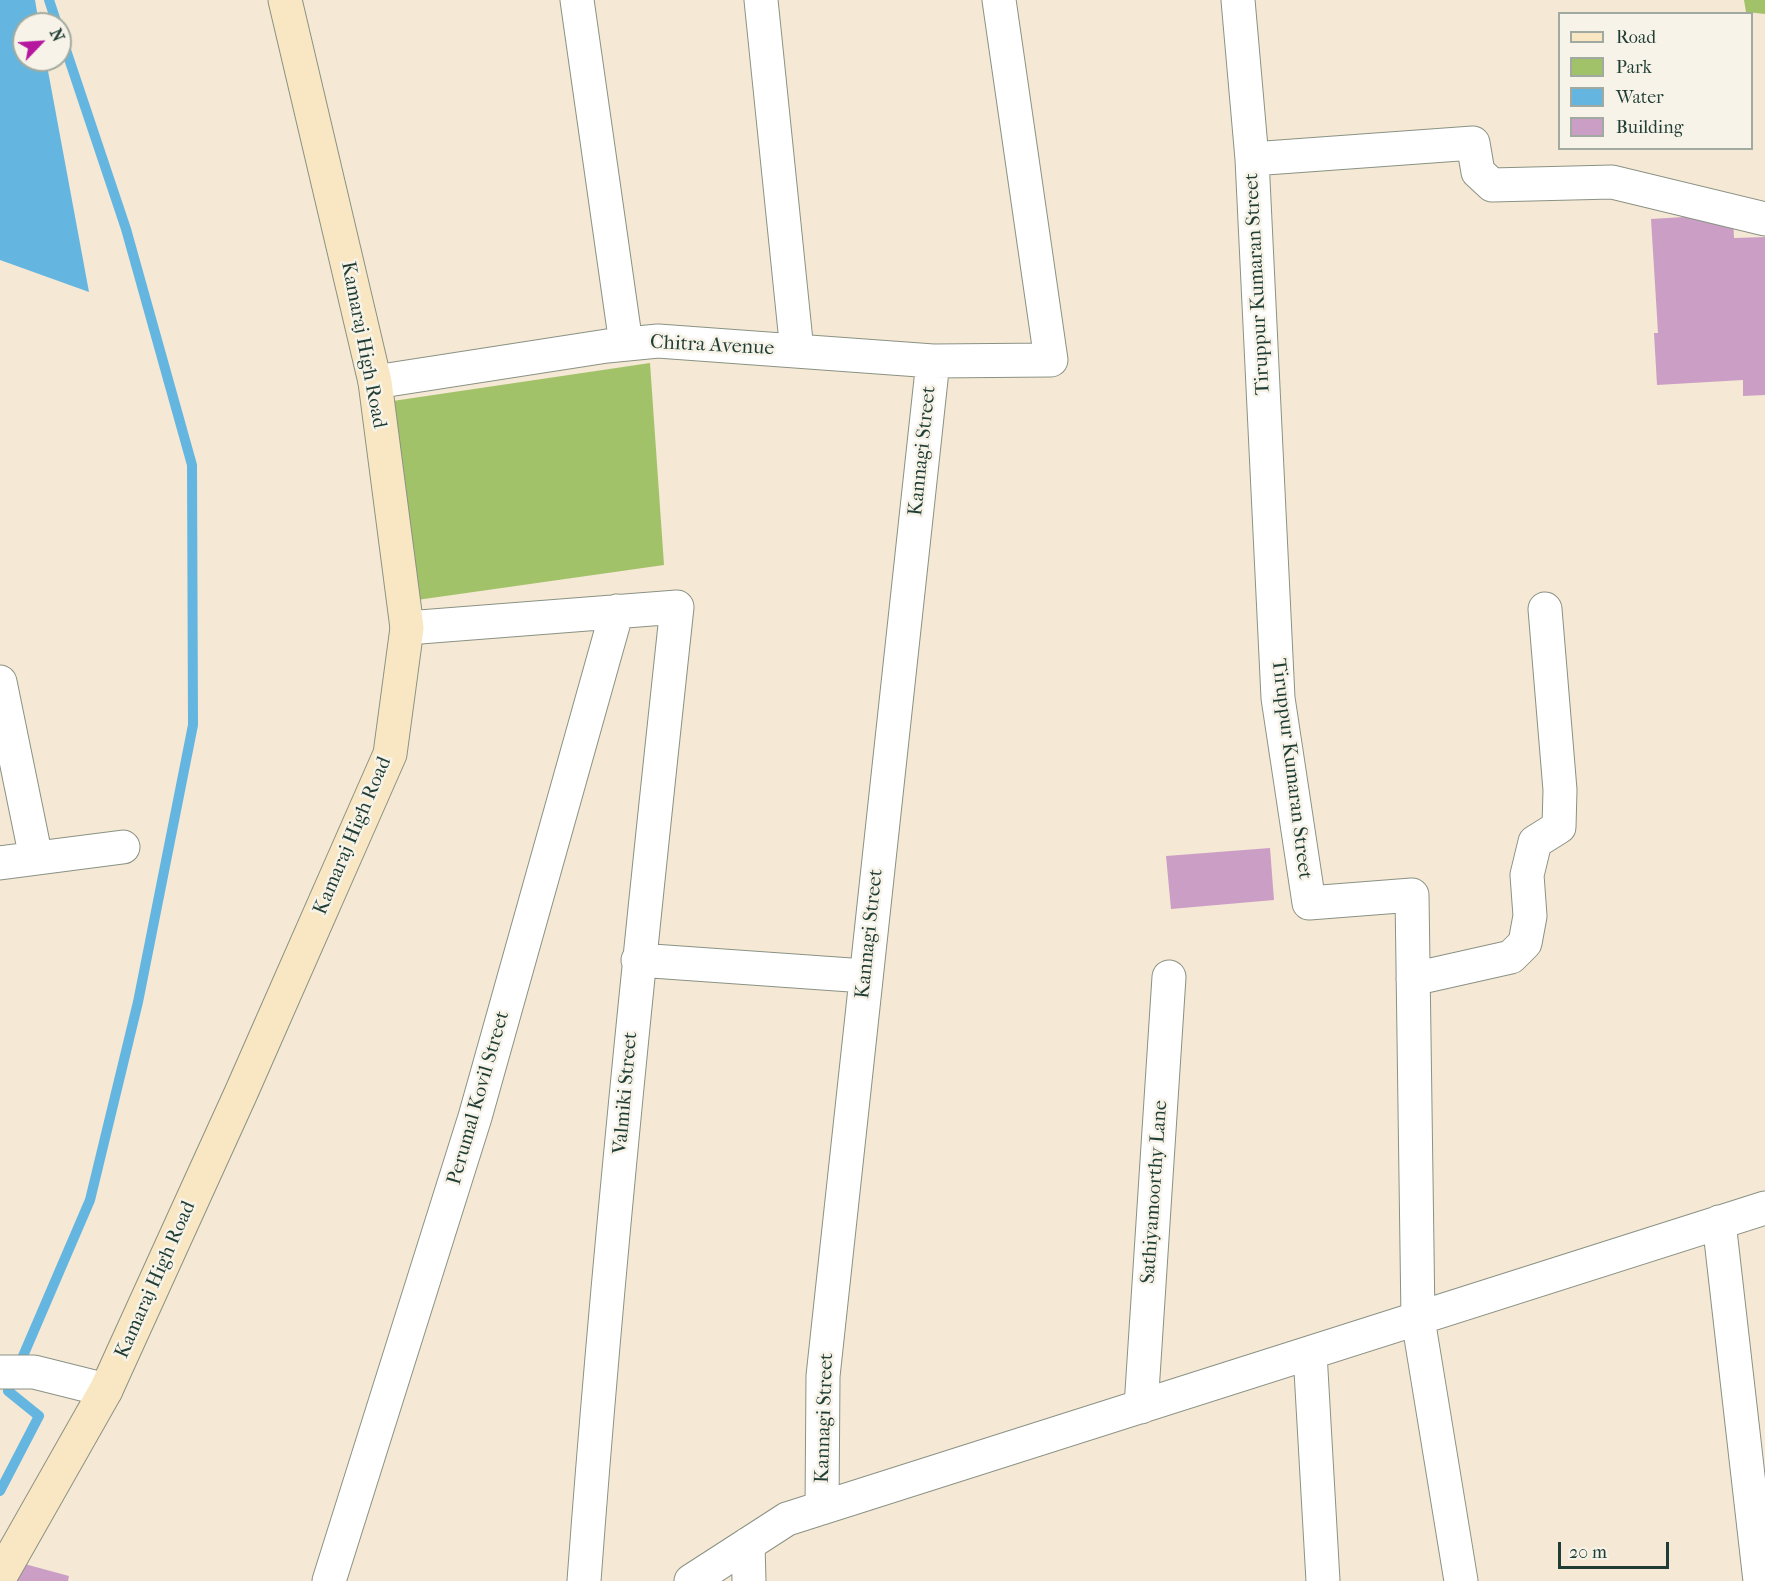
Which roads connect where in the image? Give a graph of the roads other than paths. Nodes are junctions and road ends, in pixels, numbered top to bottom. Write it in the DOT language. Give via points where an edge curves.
graph roads {
  1 [pos="285,0"];
  2 [pos="577,0"];
  3 [pos="760,0"];
  4 [pos="999,0"];
  5 [pos="1238,0"];
  6 [pos="1252,159"];
  7 [pos="1765,219"];
  8 [pos="626,344"];
  9 [pos="796,351"];
  10 [pos="933,361"];
  11 [pos="375,382"];
  12 [pos="1545,609"];
  13 [pos="617,611"];
  14 [pos="407,628"];
  15 [pos="0,682"];
  16 [pos="123,847"];
  17 [pos="36,858"];
  18 [pos="0,863"];
  19 [pos="638,960"];
  20 [pos="865,976"];
  21 [pos="1169,977"];
  22 [pos="1413,979"];
  23 [pos="1765,1208"];
  24 [pos="1719,1222"];
  25 [pos="1418,1319"];
  26 [pos="1310,1353"];
  27 [pos="0,1372"];
  28 [pos="106,1390"];
  29 [pos="1141,1407"];
  30 [pos="822,1508"];
  31 [pos="748,1544"];
  32 [pos="0,1577"];
  33 [pos="329,1581"];
  34 [pos="584,1581"];
  35 [pos="691,1581"];
  36 [pos="749,1581"];
  37 [pos="1323,1581"];
  38 [pos="1461,1581"];
  39 [pos="1760,1581"];
  1 -- 11 [label="street, Kamaraj High Road"];
  2 -- 8 [label="street"];
  3 -- 9 [label="street"];
  4 -- 10 [label="street, Chitra Avenue" via="1051,360"];
  5 -- 6 [label="street, Tiruppur Kumaran Street"];
  6 -- 7 [label="street" via="1473,143 1478,172 1492,185 1612,182"];
  6 -- 22 [label="street, Tiruppur Kumaran Street" via="1278,698 1309,903 1412,895"];
  8 -- 9 [label="street, Chitra Avenue" via="658,341"];
  8 -- 11 [label="street, Chitra Avenue"];
  9 -- 10 [label="street, Chitra Avenue"];
  10 -- 20 [label="street, Kannagi Street"];
  11 -- 14 [label="street, Kamaraj High Road"];
  12 -- 22 [label="street" via="1560,790 1558,827 1535,843 1527,875 1530,916 1525,943 1511,957"];
  13 -- 14 [label="street"];
  13 -- 19 [label="street, Valmiki Street" via="677,607"];
  13 -- 33 [label="street, Perumal Kovil Street" via="475,1117"];
  14 -- 28 [label="street, Kamaraj High Road" via="390,754"];
  15 -- 17 [label="street"];
  16 -- 17 [label="street"];
  17 -- 18 [label="street"];
  19 -- 20 [label="street"];
  19 -- 34 [label="street, Valmiki Street"];
  20 -- 30 [label="street, Kannagi Street" via="823,1376"];
  21 -- 29 [label="street, Sathiyamoorthy Lane"];
  22 -- 25 [label="street, Tiruppur Kumaran Street"];
  23 -- 24 [label="street"];
  24 -- 25 [label="street"];
  24 -- 39 [label="street"];
  25 -- 26 [label="street"];
  25 -- 38 [label="street, Tiruppur Kumaran Street"];
  26 -- 29 [label="street"];
  26 -- 37 [label="street"];
  27 -- 28 [label="street" via="34,1372"];
  28 -- 32 [label="street, Kamaraj High Road"];
  29 -- 30 [label="street"];
  30 -- 31 [label="street" via="787,1519"];
  31 -- 35 [label="street"];
  31 -- 36 [label="street"];
}
